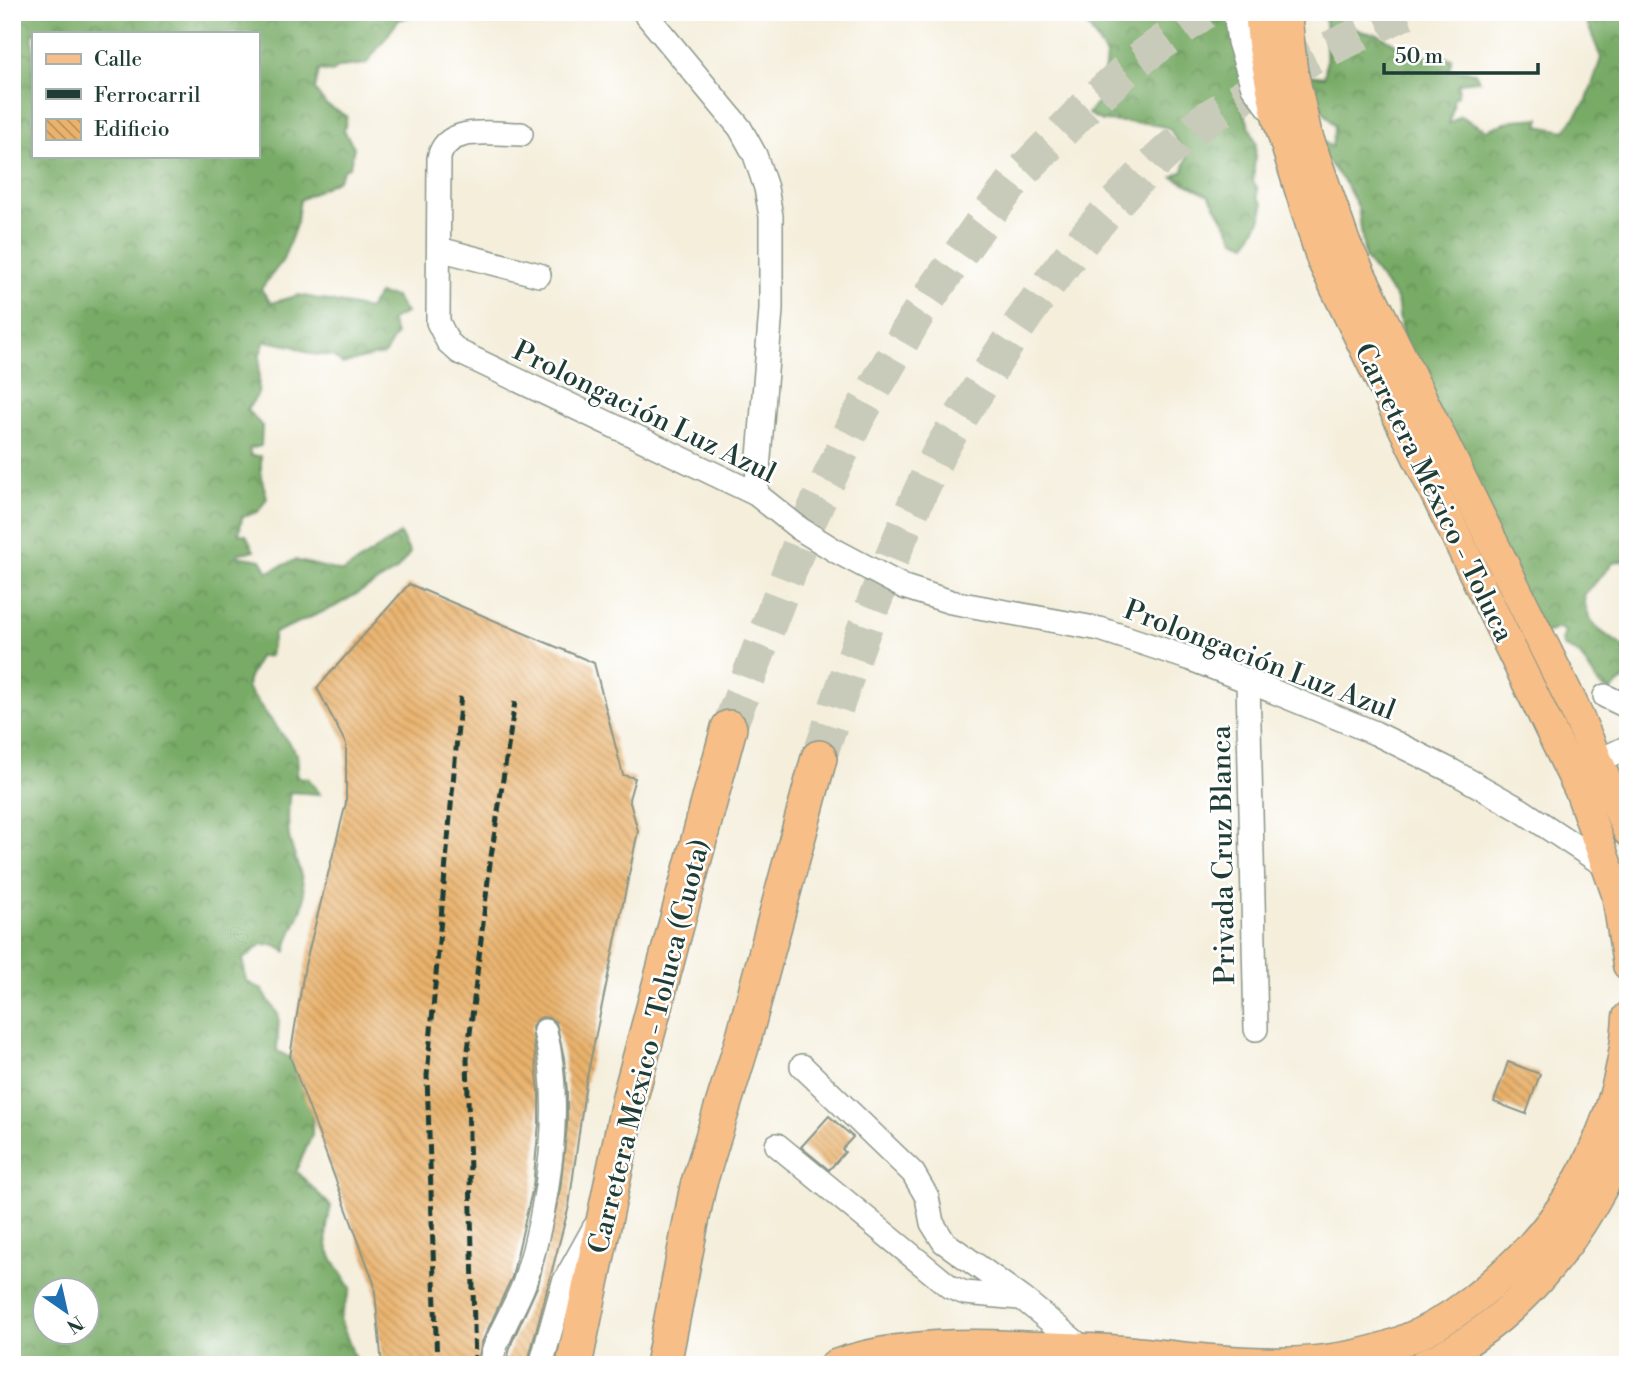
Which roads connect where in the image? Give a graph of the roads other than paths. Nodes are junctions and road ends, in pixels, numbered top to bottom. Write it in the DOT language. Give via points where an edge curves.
graph roads {
  1 [pos="644,12"];
  2 [pos="1235,12"];
  3 [pos="1260,12"];
  4 [pos="1286,12"];
  5 [pos="1278,119"];
  6 [pos="521,134"];
  7 [pos="439,249"];
  8 [pos="540,275"];
  9 [pos="756,494"];
  10 [pos="1248,681"];
  11 [pos="1605,696"];
  12 [pos="1628,707"];
  13 [pos="729,728"];
  14 [pos="1628,747"];
  15 [pos="819,758"];
  16 [pos="1612,781"];
  17 [pos="1628,831"];
  18 [pos="1609,869"];
  19 [pos="1628,965"];
  20 [pos="1628,1017"];
  21 [pos="1255,1029"];
  22 [pos="545,1031"];
  23 [pos="802,1066"];
  24 [pos="1628,1133"];
  25 [pos="777,1145"];
  26 [pos="606,1207"];
  27 [pos="1022,1298"];
  28 [pos="1084,1349"];
  29 [pos="491,1365"];
  30 [pos="541,1365"];
  31 [pos="575,1365"];
  32 [pos="663,1365"];
  33 [pos="835,1365"];
  34 [pos="1423,1365"];
  1 -- 9 [label="street" via="740,128 766,188 771,216 771,310"];
  2 -- 5 [label="street" via="1253,87"];
  3 -- 5 [label="main road, Carretera México - Toluca"];
  4 -- 16 [label="main road, Carretera México - Toluca" via="1306,132 1345,243"];
  5 -- 18 [label="main road, Carretera México - Toluca" via="1322,260 1553,731"];
  6 -- 7 [label="street, Prolongación Luz Azul" via="466,134 440,149"];
  7 -- 8 [label="street"];
  7 -- 9 [label="street, Prolongación Luz Azul" via="438,322 453,347"];
  9 -- 10 [label="street, Prolongación Luz Azul" via="809,534 904,587 951,602 1100,629"];
  10 -- 18 [label="street, Prolongación Luz Azul" via="1452,771"];
  10 -- 21 [label="street, Privada Cruz Blanca"];
  11 -- 12 [label="street"];
  13 -- 26 [label="highway, Carretera México - Toluca (Cuota)" via="630,1097"];
  14 -- 16 [label="street"];
  15 -- 32 [label="highway" via="742,1044 698,1186"];
  16 -- 17 [label="main road, Carretera México - Toluca"];
  18 -- 19 [label="main road, Carretera México - Toluca"];
  20 -- 28 [label="main road" via="1611,1106 1581,1176 1534,1242 1451,1317 1373,1352 1327,1359 1212,1362"];
  22 -- 29 [label="street" via="552,1058 554,1116 541,1211 525,1283"];
  23 -- 27 [label="street" via="913,1173 944,1241"];
  24 -- 34 [label="main road" via="1607,1181 1548,1268 1493,1322"];
  25 -- 27 [label="street" via="950,1287 965,1293"];
  26 -- 30 [label="street" via="564,1282"];
  26 -- 31 [label="highway, Carretera México - Toluca (Cuota)"];
  27 -- 28 [label="street"];
  28 -- 33 [label="main road" via="972,1344 894,1351"];
}
